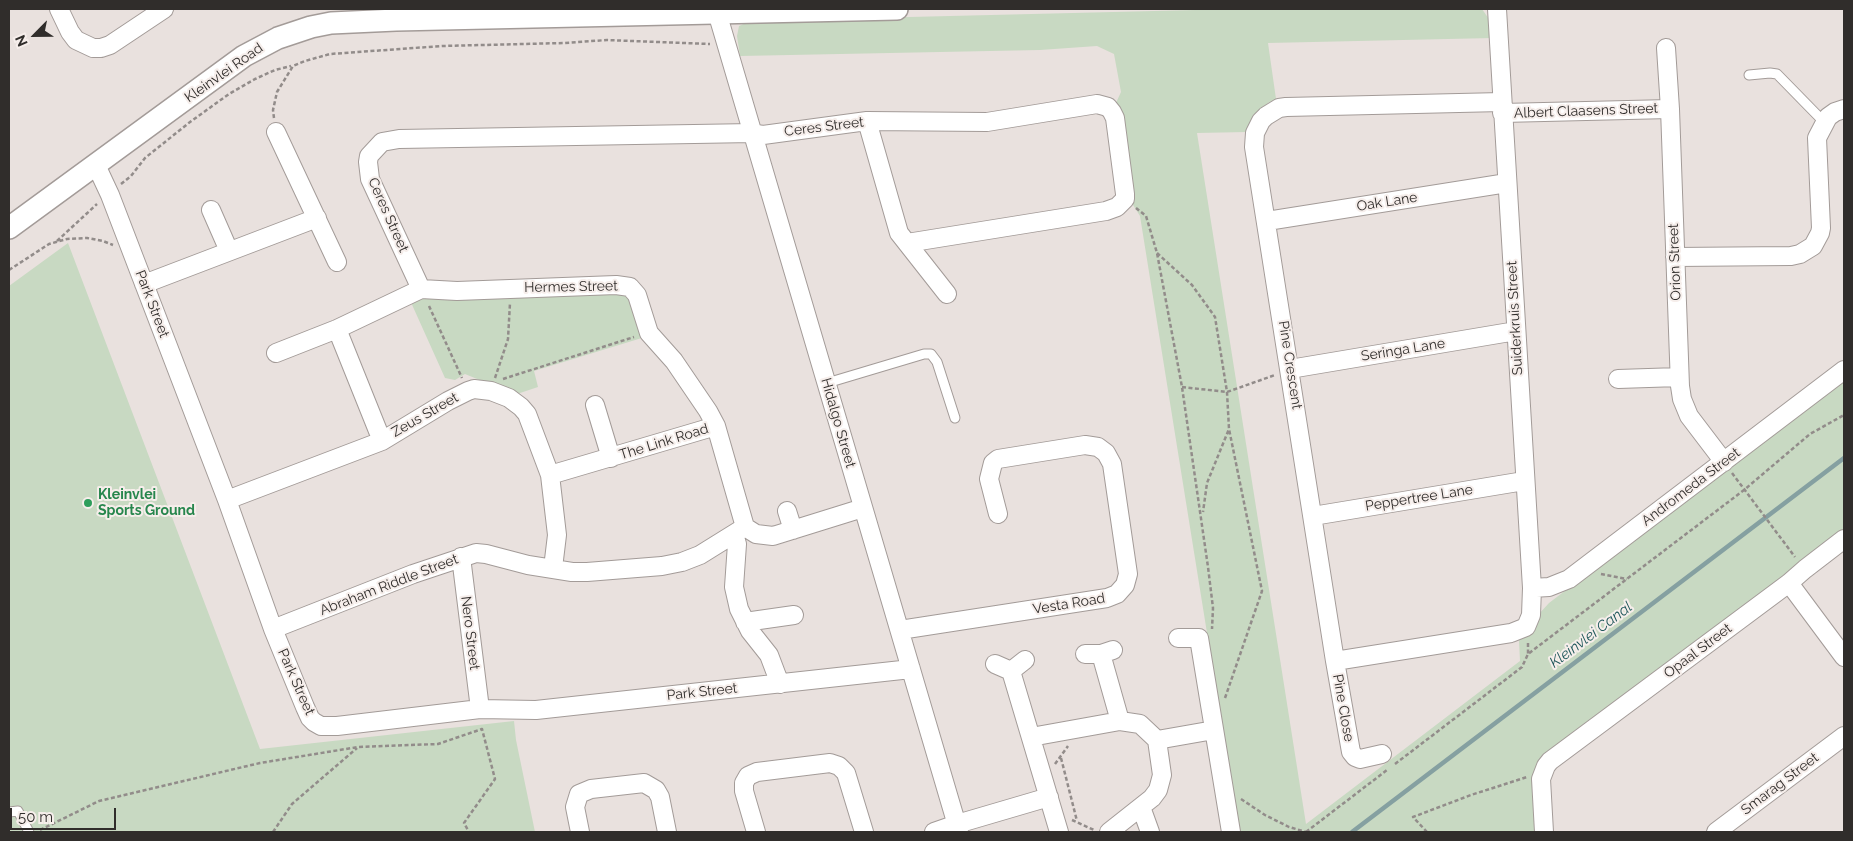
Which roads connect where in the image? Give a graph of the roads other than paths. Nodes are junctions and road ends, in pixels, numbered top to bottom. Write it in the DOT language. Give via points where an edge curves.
graph roads {
  1 [pos="59,9"];
  2 [pos="164,9"];
  3 [pos="896,9"];
  4 [pos="1496,9"];
  5 [pos="717,11"];
  6 [pos="393,15"];
  7 [pos="1666,48"];
  8 [pos="1750,75"];
  9 [pos="1502,108"];
  10 [pos="1670,109"];
  11 [pos="1844,109"];
  12 [pos="867,121"];
  13 [pos="1824,122"];
  14 [pos="276,132"];
  15 [pos="753,133"];
  16 [pos="96,165"];
  17 [pos="1506,183"];
  18 [pos="212,210"];
  19 [pos="317,218"];
  20 [pos="1267,221"];
  21 [pos="9,228"];
  22 [pos="907,243"];
  23 [pos="229,252"];
  24 [pos="1675,256"];
  25 [pos="338,262"];
  26 [pos="144,284"];
  27 [pos="421,289"];
  28 [pos="947,294"];
  29 [pos="338,329"];
  30 [pos="1516,331"];
  31 [pos="276,353"];
  32 [pos="1290,369"];
  33 [pos="1844,370"];
  34 [pos="1679,377"];
  35 [pos="1618,380"];
  36 [pos="827,383"];
  37 [pos="595,405"];
  38 [pos="955,418"];
  39 [pos="716,426"];
  40 [pos="382,441"];
  41 [pos="611,458"];
  42 [pos="1724,462"];
  43 [pos="550,475"];
  44 [pos="1524,481"];
  45 [pos="227,500"];
  46 [pos="864,508"];
  47 [pos="787,511"];
  48 [pos="998,514"];
  49 [pos="1313,516"];
  50 [pos="794,530"];
  51 [pos="740,531"];
  52 [pos="1844,539"];
  53 [pos="461,557"];
  54 [pos="553,568"];
  55 [pos="1789,583"];
  56 [pos="1532,588"];
  57 [pos="794,615"];
  58 [pos="745,622"];
  59 [pos="273,629"];
  60 [pos="900,630"];
  61 [pos="1178,638"];
  62 [pos="1100,653"];
  63 [pos="1844,657"];
  64 [pos="1335,660"];
  65 [pos="995,664"];
  66 [pos="911,669"];
  67 [pos="780,684"];
  68 [pos="480,709"];
  69 [pos="1120,721"];
  70 [pos="1214,730"];
  71 [pos="1844,736"];
  72 [pos="1031,737"];
  73 [pos="1158,740"];
  74 [pos="1382,754"];
  75 [pos="1049,797"];
  76 [pos="1141,807"];
  77 [pos="9,812"];
  78 [pos="958,828"];
  79 [pos="29,832"];
  80 [pos="580,832"];
  81 [pos="667,832"];
  82 [pos="756,832"];
  83 [pos="864,832"];
  84 [pos="934,832"];
  85 [pos="1059,832"];
  86 [pos="1109,832"];
  87 [pos="1150,832"];
  88 [pos="1231,832"];
  89 [pos="1544,832"];
  90 [pos="1716,832"];
  1 -- 2 [label="street" via="76,40 93,48 110,45"];
  3 -- 5 [label="street, Kleinvlei Road"];
  4 -- 9 [label="street, Suiderkruis Street"];
  5 -- 6 [label="street, Kleinvlei Road"];
  5 -- 15 [label="street, Hidalgo Street"];
  6 -- 16 [label="street, Kleinvlei Road" via="332,23 294,32 264,44"];
  7 -- 10 [label="street, Orion Street"];
  8 -- 13 [label="lane" via="1777,74"];
  9 -- 10 [label="street, Albert Claasens Street"];
  9 -- 17 [label="street, Suiderkruis Street"];
  9 -- 20 [label="street, Pine Crescent" via="1286,107 1272,111 1261,121 1254,140"];
  10 -- 24 [label="street, Orion Street"];
  11 -- 13 [label="street"];
  12 -- 15 [label="street, Ceres Street" via="764,135"];
  12 -- 22 [label="street" via="896,226"];
  12 -- 22 [label="street, Ceres Street" via="987,122 1093,104 1108,107 1115,118 1125,199 1117,207"];
  13 -- 24 [label="street" via="1817,138 1821,228 1813,246 1791,256"];
  14 -- 19 [label="street"];
  15 -- 27 [label="street, Ceres Street" via="382,142 369,156 370,179"];
  15 -- 36 [label="street, Hidalgo Street"];
  16 -- 21 [label="street, Kleinvlei Road"];
  16 -- 26 [label="street, Park Street"];
  17 -- 20 [label="street, Oak Lane"];
  17 -- 30 [label="street, Suiderkruis Street"];
  18 -- 23 [label="street"];
  19 -- 23 [label="street"];
  19 -- 25 [label="street"];
  20 -- 32 [label="street, Pine Crescent"];
  22 -- 28 [label="street"];
  23 -- 26 [label="street"];
  24 -- 34 [label="street, Orion Street"];
  26 -- 45 [label="street, Park Street"];
  27 -- 29 [label="street"];
  27 -- 39 [label="street, Hermes Street" via="630,287 637,295 650,333 674,361"];
  29 -- 31 [label="street"];
  29 -- 40 [label="street"];
  30 -- 32 [label="street, Seringa Lane"];
  30 -- 44 [label="street, Suiderkruis Street"];
  32 -- 49 [label="street, Pine Crescent"];
  33 -- 42 [label="street, Andromeda Street"];
  34 -- 35 [label="street"];
  34 -- 42 [label="street, Orion Street" via="1682,400 1689,416"];
  36 -- 38 [label="lane" via="930,354 938,362"];
  36 -- 46 [label="street, Hidalgo Street"];
  37 -- 41 [label="street, The Link Road"];
  39 -- 41 [label="street, The Link Road"];
  39 -- 51 [label="street, Hermes Street"];
  40 -- 43 [label="street, Zeus Street" via="468,390 490,391 521,407 530,421"];
  40 -- 45 [label="street, Zeus Street"];
  41 -- 43 [label="street, The Link Road"];
  42 -- 56 [label="street, Andromeda Street" via="1569,579 1549,587"];
  43 -- 54 [label="street, Zeus Street" via="557,535"];
  44 -- 49 [label="street, Peppertree Lane"];
  44 -- 56 [label="street, Suiderkruis Street"];
  45 -- 59 [label="street, Park Street"];
  46 -- 50 [label="street"];
  46 -- 60 [label="street, Hidalgo Street"];
  47 -- 50 [label="street"];
  48 -- 60 [label="street, Vesta Road" via="989,479 993,463 998,459 1085,445 1102,449 1112,464 1128,574 1125,585 1117,594 1107,598"];
  49 -- 64 [label="street, Pine Crescent"];
  50 -- 51 [label="street" via="773,536"];
  51 -- 54 [label="street, Abraham Riddle Street" via="700,555 662,566 587,572"];
  51 -- 58 [label="street, Hermes Street" via="734,587"];
  52 -- 55 [label="street, Opaal Street"];
  53 -- 54 [label="street, Abraham Riddle Street" via="486,554"];
  53 -- 59 [label="street, Abraham Riddle Street"];
  53 -- 68 [label="street, Nero Street"];
  55 -- 63 [label="street"];
  55 -- 89 [label="street, Opaal Street" via="1546,767 1541,779"];
  56 -- 64 [label="street, Suiderkruis Street" via="1531,615 1526,627 1511,633"];
  57 -- 58 [label="street"];
  58 -- 67 [label="street, Hermes Street" via="769,656"];
  59 -- 68 [label="street, Park Street" via="305,708 317,724 337,726"];
  60 -- 66 [label="street, Hidalgo Street"];
  61 -- 70 [label="street" via="1199,638"];
  62 -- 69 [label="street"];
  64 -- 74 [label="street, Pine Close" via="1351,752 1360,758"];
  65 -- 72 [label="street" via="1018,666"];
  66 -- 67 [label="street, Park Street"];
  66 -- 78 [label="street, Hidalgo Street"];
  67 -- 68 [label="street, Park Street" via="536,710"];
  69 -- 72 [label="street"];
  69 -- 73 [label="street" via="1140,724"];
  70 -- 73 [label="street"];
  70 -- 88 [label="street"];
  71 -- 90 [label="street, Smarag Street"];
  72 -- 75 [label="street"];
  73 -- 76 [label="street" via="1161,783 1152,798"];
  75 -- 78 [label="street"];
  75 -- 85 [label="street"];
  76 -- 86 [label="street"];
  76 -- 87 [label="street"];
  77 -- 79 [label="lane" via="18,811"];
  78 -- 84 [label="street"];
  80 -- 81 [label="street" via="575,807 579,794 592,789 644,783 656,790 660,797"];
  82 -- 83 [label="street" via="744,791 748,776 757,772 830,763 846,772"];
}
